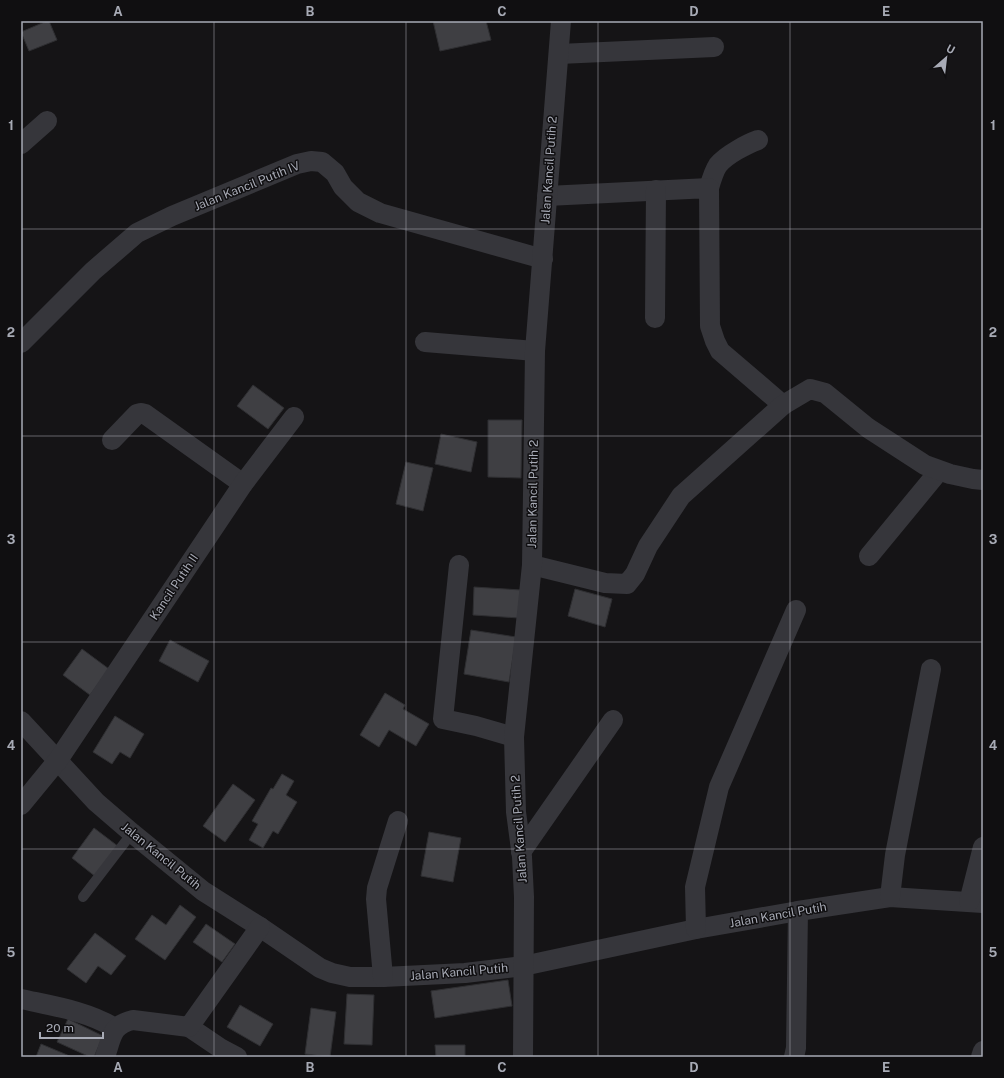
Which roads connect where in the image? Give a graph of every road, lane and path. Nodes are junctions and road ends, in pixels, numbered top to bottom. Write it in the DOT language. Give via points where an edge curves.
graph roads {
  1 [pos="561,21"];
  2 [pos="714,47"];
  3 [pos="559,54"];
  4 [pos="47,120"];
  5 [pos="758,140"];
  6 [pos="21,144"];
  7 [pos="709,188"];
  8 [pos="656,190"];
  9 [pos="547,196"];
  10 [pos="543,259"];
  11 [pos="655,318"];
  12 [pos="425,342"];
  13 [pos="21,343"];
  14 [pos="536,351"];
  15 [pos="783,405"];
  16 [pos="294,417"];
  17 [pos="112,440"];
  18 [pos="939,471"];
  19 [pos="983,480"];
  20 [pos="243,484"];
  21 [pos="869,556"];
  22 [pos="459,565"];
  23 [pos="532,565"];
  24 [pos="796,610"];
  25 [pos="931,669"];
  26 [pos="613,720"];
  27 [pos="21,721"];
  28 [pos="514,737"];
  29 [pos="58,760"];
  30 [pos="21,805"];
  31 [pos="398,820"];
  32 [pos="132,833"];
  33 [pos="983,848"];
  34 [pos="521,852"];
  35 [pos="890,897"];
  36 [pos="83,898"];
  37 [pos="976,903"];
  38 [pos="798,911"];
  39 [pos="260,926"];
  40 [pos="696,929"];
  41 [pos="523,966"];
  42 [pos="383,977"];
  43 [pos="21,999"];
  44 [pos="189,1027"];
  45 [pos="115,1028"];
  46 [pos="983,1051"];
  47 [pos="105,1057"];
  48 [pos="237,1057"];
  49 [pos="523,1057"];
  50 [pos="794,1057"];
  51 [pos="981,1057"];
  1 -- 3 [label="street, Jalan Kancil Putih 2"];
  2 -- 3 [label="street"];
  3 -- 9 [label="street, Jalan Kancil Putih 2"];
  4 -- 6 [label="street"];
  5 -- 7 [label="street" via="747,144 722,161 717,166"];
  7 -- 8 [label="street"];
  7 -- 15 [label="street" via="710,326 715,342 720,351"];
  8 -- 9 [label="street"];
  8 -- 11 [label="street"];
  9 -- 10 [label="street, Jalan Kancil Putih 2"];
  10 -- 13 [label="street, Jalan Kancil Putih IV" via="380,213 358,202 343,187 335,173 322,162 311,161 277,172 136,233 93,271"];
  10 -- 14 [label="street, Jalan Kancil Putih 2"];
  12 -- 14 [label="street"];
  14 -- 23 [label="street, Jalan Kancil Putih 2"];
  15 -- 18 [label="street" via="810,389 825,393 868,428 925,465"];
  15 -- 23 [label="street" via="681,496 648,546 635,574 626,584 605,583"];
  16 -- 20 [label="street, Kancil Putih II"];
  17 -- 20 [label="street" via="137,414 145,414"];
  18 -- 19 [label="street"];
  18 -- 21 [label="street"];
  20 -- 29 [label="street, Kancil Putih II"];
  22 -- 28 [label="street" via="443,719"];
  23 -- 28 [label="street, Jalan Kancil Putih 2"];
  24 -- 40 [label="street" via="719,787 695,887"];
  25 -- 35 [label="street" via="895,856"];
  26 -- 34 [label="street"];
  27 -- 29 [label="street, Jalan Kancil Putih"];
  28 -- 34 [label="street, Jalan Kancil Putih 2" via="516,812"];
  29 -- 30 [label="street, Kancil Putih II"];
  29 -- 32 [label="street, Jalan Kancil Putih" via="96,802"];
  31 -- 42 [label="street" via="377,888"];
  32 -- 36 [label="lane"];
  32 -- 39 [label="street, Jalan Kancil Putih" via="203,891"];
  33 -- 37 [label="street"];
  34 -- 41 [label="street, Jalan Kancil Putih 2" via="524,897"];
  35 -- 37 [label="street, Jalan Kancil Putih"];
  35 -- 38 [label="street, Jalan Kancil Putih"];
  38 -- 40 [label="street, Jalan Kancil Putih"];
  38 -- 50 [label="street"];
  39 -- 42 [label="street, Jalan Kancil Putih" via="320,968 332,973 350,977"];
  39 -- 44 [label="street"];
  40 -- 41 [label="street, Jalan Kancil Putih"];
  41 -- 42 [label="street, Jalan Kancil Putih"];
  41 -- 49 [label="street, Jalan Kancil Putih 2"];
  43 -- 45 [label="street" via="101,1019"];
  44 -- 45 [label="street" via="134,1020 126,1021"];
  44 -- 48 [label="street"];
  45 -- 47 [label="street"];
  46 -- 51 [label="street"];
}
